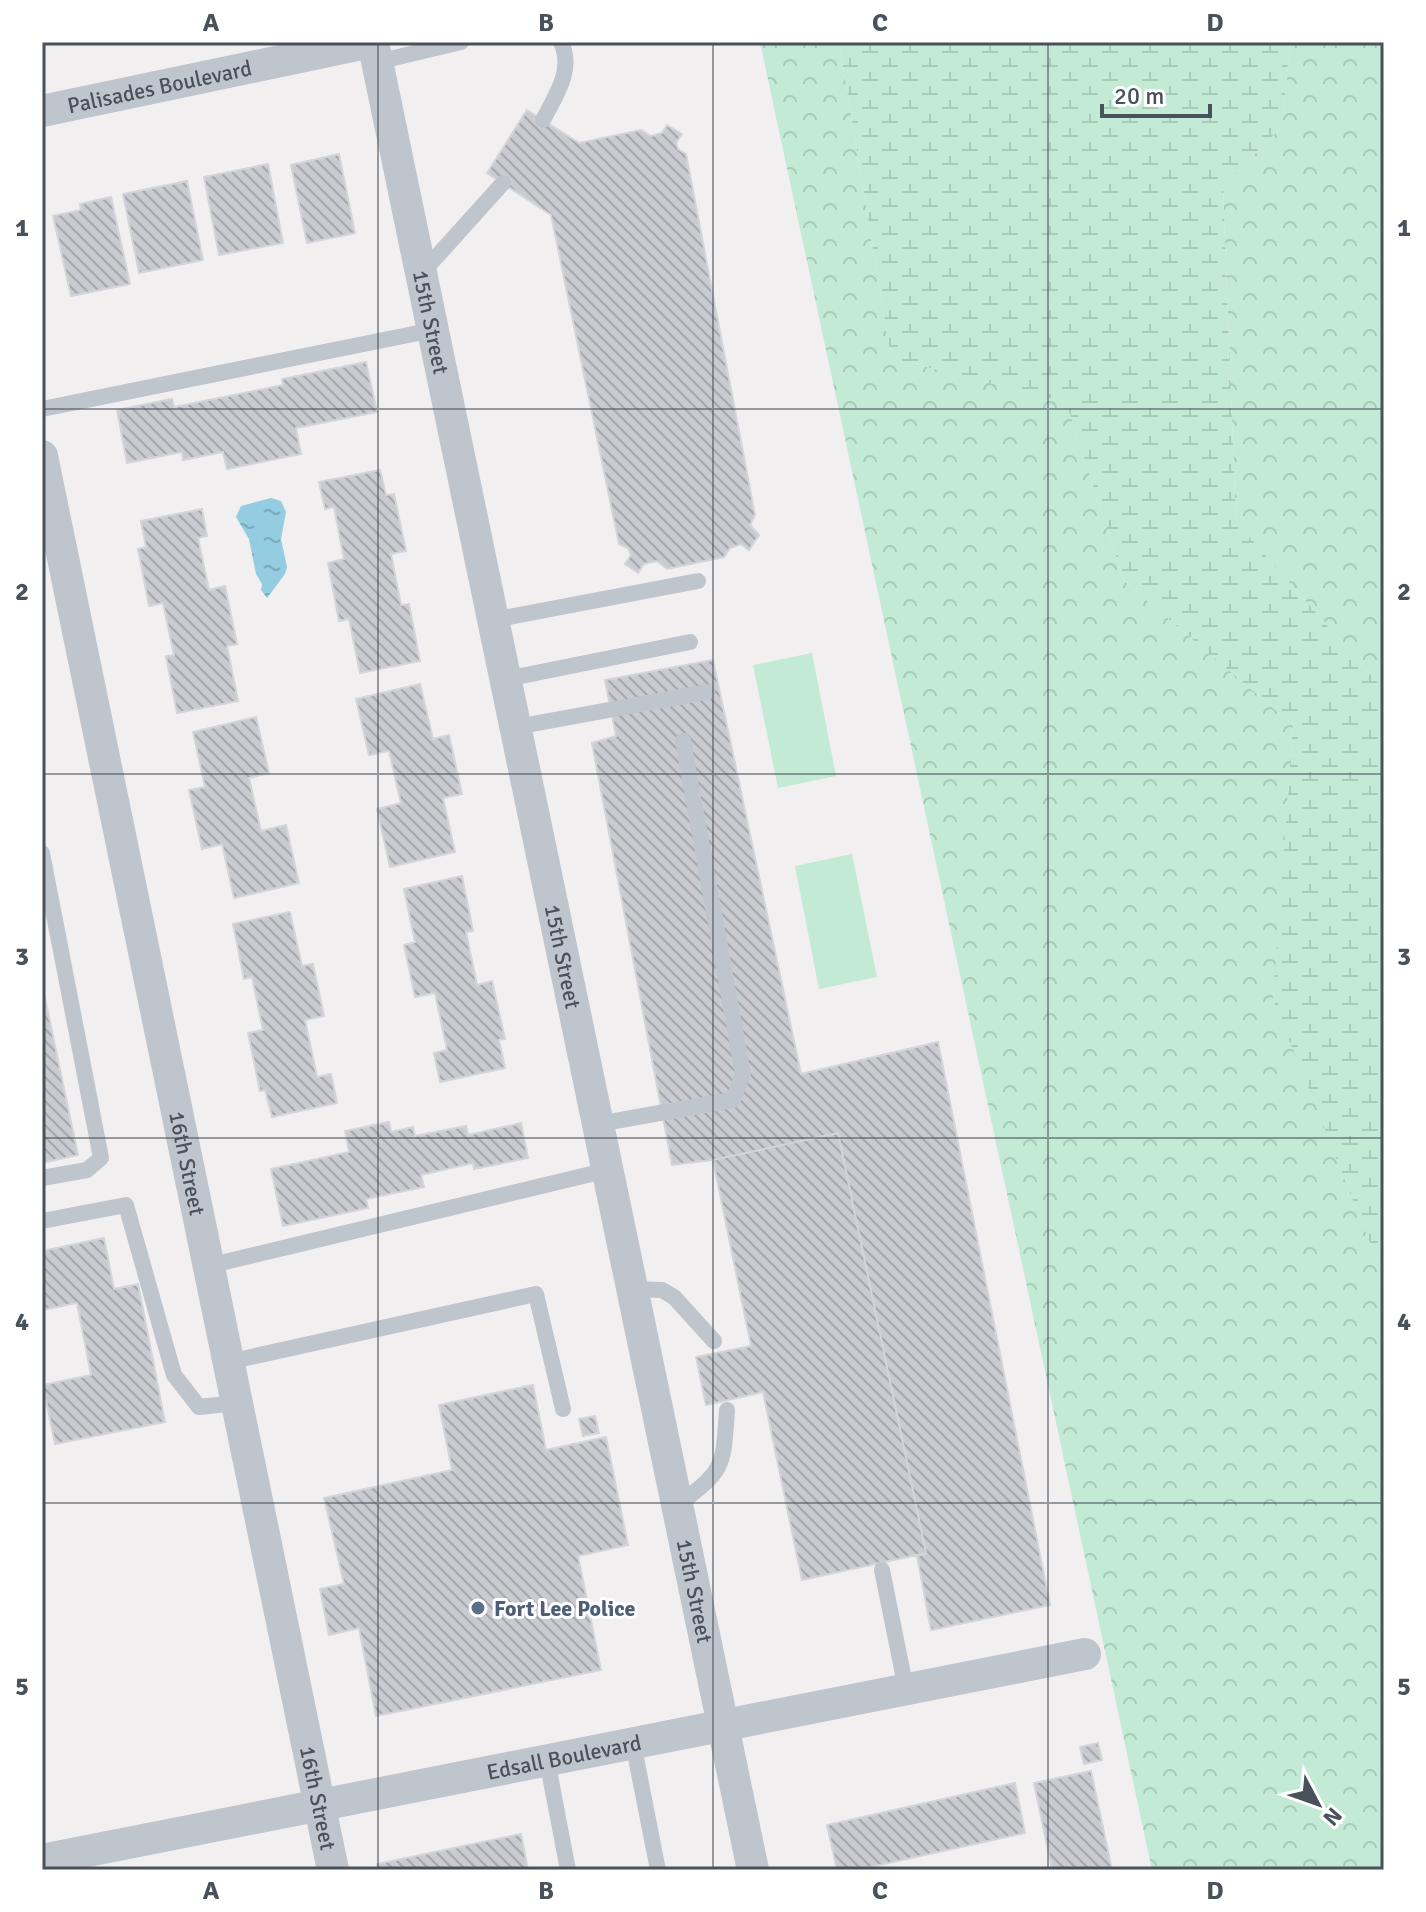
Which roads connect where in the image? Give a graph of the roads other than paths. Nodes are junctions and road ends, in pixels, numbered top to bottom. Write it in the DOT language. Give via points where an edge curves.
graph roads {
  1 [pos="461,42"];
  2 [pos="561,42"];
  3 [pos="374,49"];
  4 [pos="42,111"];
  5 [pos="543,120"];
  6 [pos="503,183"];
  7 [pos="421,274"];
  8 [pos="433,330"];
  9 [pos="42,409"];
  10 [pos="42,456"];
  11 [pos="698,581"];
  12 [pos="493,620"];
  13 [pos="690,642"];
  14 [pos="506,679"];
  15 [pos="707,692"];
  16 [pos="516,727"];
  17 [pos="683,741"];
  18 [pos="42,853"];
  19 [pos="598,1124"];
  20 [pos="608,1170"];
  21 [pos="42,1178"];
  22 [pos="42,1221"];
  23 [pos="208,1266"];
  24 [pos="633,1289"];
  25 [pos="714,1341"];
  26 [pos="228,1362"];
  27 [pos="236,1403"];
  28 [pos="563,1409"];
  29 [pos="727,1410"];
  30 [pos="678,1505"];
  31 [pos="882,1570"];
  32 [pos="1085,1654"];
  33 [pos="906,1689"];
  34 [pos="724,1725"];
  35 [pos="633,1743"];
  36 [pos="547,1760"];
  37 [pos="319,1805"];
  38 [pos="42,1860"];
  39 [pos="333,1870"];
  40 [pos="568,1870"];
  41 [pos="658,1870"];
  42 [pos="753,1870"];
  1 -- 3 [label="lane"];
  2 -- 5 [label="lane" via="568,56 563,84"];
  3 -- 4 [label="street, Palisades Boulevard"];
  3 -- 7 [label="street, 15th Street"];
  6 -- 7 [label="lane"];
  7 -- 8 [label="street, 15th Street"];
  8 -- 9 [label="lane"];
  8 -- 12 [label="street, 15th Street"];
  10 -- 23 [label="street, 16th Street"];
  11 -- 12 [label="lane"];
  12 -- 14 [label="street, 15th Street"];
  13 -- 14 [label="lane"];
  14 -- 16 [label="street, 15th Street"];
  15 -- 16 [label="lane"];
  16 -- 19 [label="street, 15th Street"];
  17 -- 19 [label="lane" via="743,1074 733,1100"];
  18 -- 21 [label="lane" via="101,1158 87,1170"];
  19 -- 20 [label="street, 15th Street"];
  20 -- 23 [label="lane"];
  20 -- 24 [label="street, 15th Street"];
  22 -- 27 [label="lane" via="126,1205 174,1375 199,1407"];
  23 -- 26 [label="street, 16th Street"];
  24 -- 25 [label="lane" via="662,1290 674,1297"];
  24 -- 30 [label="street, 15th Street"];
  26 -- 27 [label="street, 16th Street"];
  26 -- 28 [label="lane" via="536,1294"];
  27 -- 37 [label="street, 16th Street"];
  29 -- 30 [label="lane" via="724,1460 710,1480"];
  30 -- 34 [label="street, 15th Street"];
  31 -- 33 [label="lane"];
  32 -- 33 [label="street, Edsall Boulevard"];
  33 -- 34 [label="street, Edsall Boulevard"];
  34 -- 35 [label="street, Edsall Boulevard"];
  34 -- 42 [label="street, 15th Street"];
  35 -- 36 [label="street, Edsall Boulevard"];
  35 -- 41 [label="lane"];
  36 -- 37 [label="street, Edsall Boulevard"];
  36 -- 40 [label="lane"];
  37 -- 38 [label="street, Edsall Boulevard"];
  37 -- 39 [label="street, 16th Street"];
}
